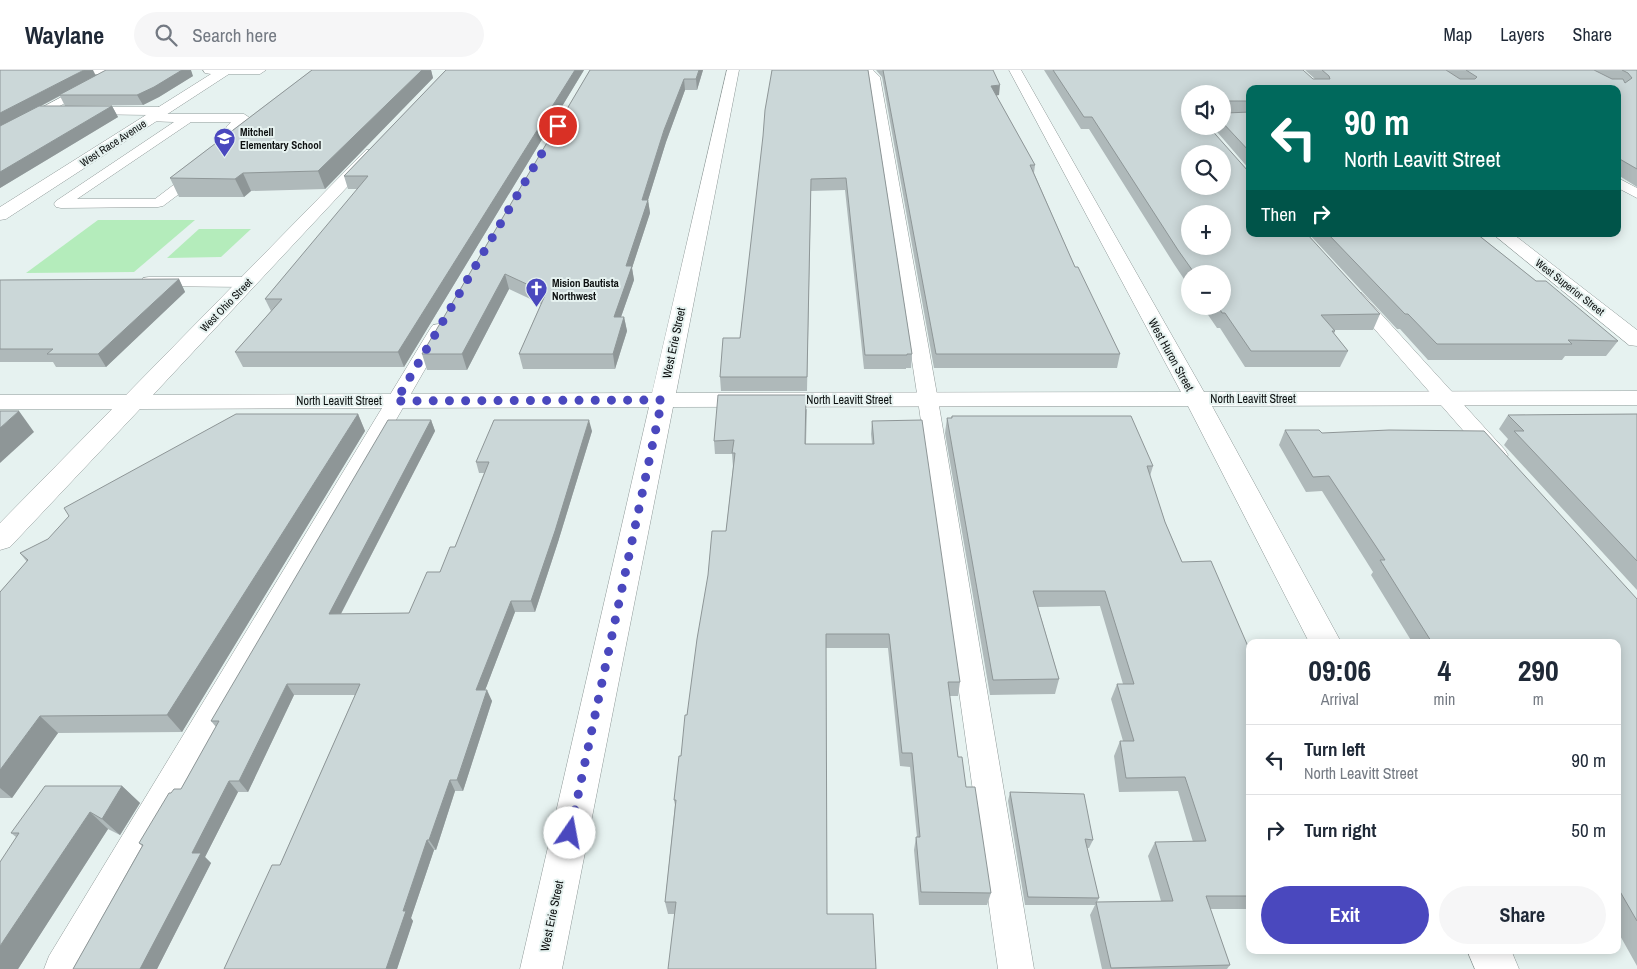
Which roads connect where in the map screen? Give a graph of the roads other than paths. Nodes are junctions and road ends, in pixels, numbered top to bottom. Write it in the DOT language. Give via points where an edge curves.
graph roads {
  1 [pos="120,70"];
  2 [pos="158,70"];
  3 [pos="197,70"];
  4 [pos="226,70"];
  5 [pos="260,70"];
  6 [pos="733,70"];
  7 [pos="867,70"];
  8 [pos="1015,70"];
  9 [pos="0,71"];
  10 [pos="43,112"];
  11 [pos="157,114"];
  12 [pos="188,118"];
  13 [pos="0,135"];
  14 [pos="383,141"];
  15 [pos="226,151"];
  16 [pos="211,162"];
  17 [pos="1621,184"];
  18 [pos="1637,194"];
  19 [pos="0,215"];
  20 [pos="1506,237"];
  21 [pos="128,282"];
  22 [pos="248,282"];
  23 [pos="1344,284"];
  24 [pos="448,314"];
  25 [pos="1637,340"];
  26 [pos="1637,398"];
  27 [pos="1196,399"];
  28 [pos="1446,399"];
  29 [pos="662,400"];
  30 [pos="928,400"];
  31 [pos="396,401"];
  32 [pos="0,402"];
  33 [pos="133,402"];
  34 [pos="1513,473"];
  35 [pos="0,540"];
  36 [pos="1323,639"];
  37 [pos="1490,954"];
  38 [pos="62,969"];
  39 [pos="541,969"];
  40 [pos="1016,969"];
  41 [pos="1498,969"];
  1 -- 2 [label="street"];
  1 -- 9 [label="street"];
  1 -- 10 [label="lane"];
  3 -- 4 [label="street"];
  4 -- 5 [label="street"];
  4 -- 11 [label="street, West Race Avenue"];
  6 -- 29 [label="street, West Erie Street"];
  7 -- 30 [label="lane" via="874,77"];
  8 -- 27 [label="street, West Huron Street"];
  10 -- 11 [label="lane"];
  10 -- 13 [label="lane"];
  11 -- 12 [label="lane"];
  11 -- 19 [label="street, West Race Avenue"];
  12 -- 15 [label="lane" via="244,118 232,127 248,132"];
  12 -- 16 [label="lane" via="61,204 158,203"];
  14 -- 22 [label="street, West Ohio Street"];
  17 -- 18 [label="lane"];
  20 -- 25 [label="street, West Superior Street"];
  21 -- 22 [label="lane"];
  22 -- 33 [label="street, West Ohio Street"];
  23 -- 28 [label="lane"];
  24 -- 31 [label="lane"];
  26 -- 28 [label="street, North Leavitt Street"];
  27 -- 28 [label="street, North Leavitt Street"];
  27 -- 30 [label="street, North Leavitt Street"];
  27 -- 36 [label="street, West Huron Street"];
  28 -- 34 [label="lane"];
  29 -- 30 [label="street, North Leavitt Street"];
  29 -- 31 [label="street, North Leavitt Street"];
  29 -- 39 [label="street, West Erie Street"];
  30 -- 40 [label="lane"];
  31 -- 33 [label="street, North Leavitt Street"];
  31 -- 38 [label="lane"];
  32 -- 33 [label="street, North Leavitt Street"];
  33 -- 35 [label="street, West Ohio Street"];
  37 -- 41 [label="street"];
}
